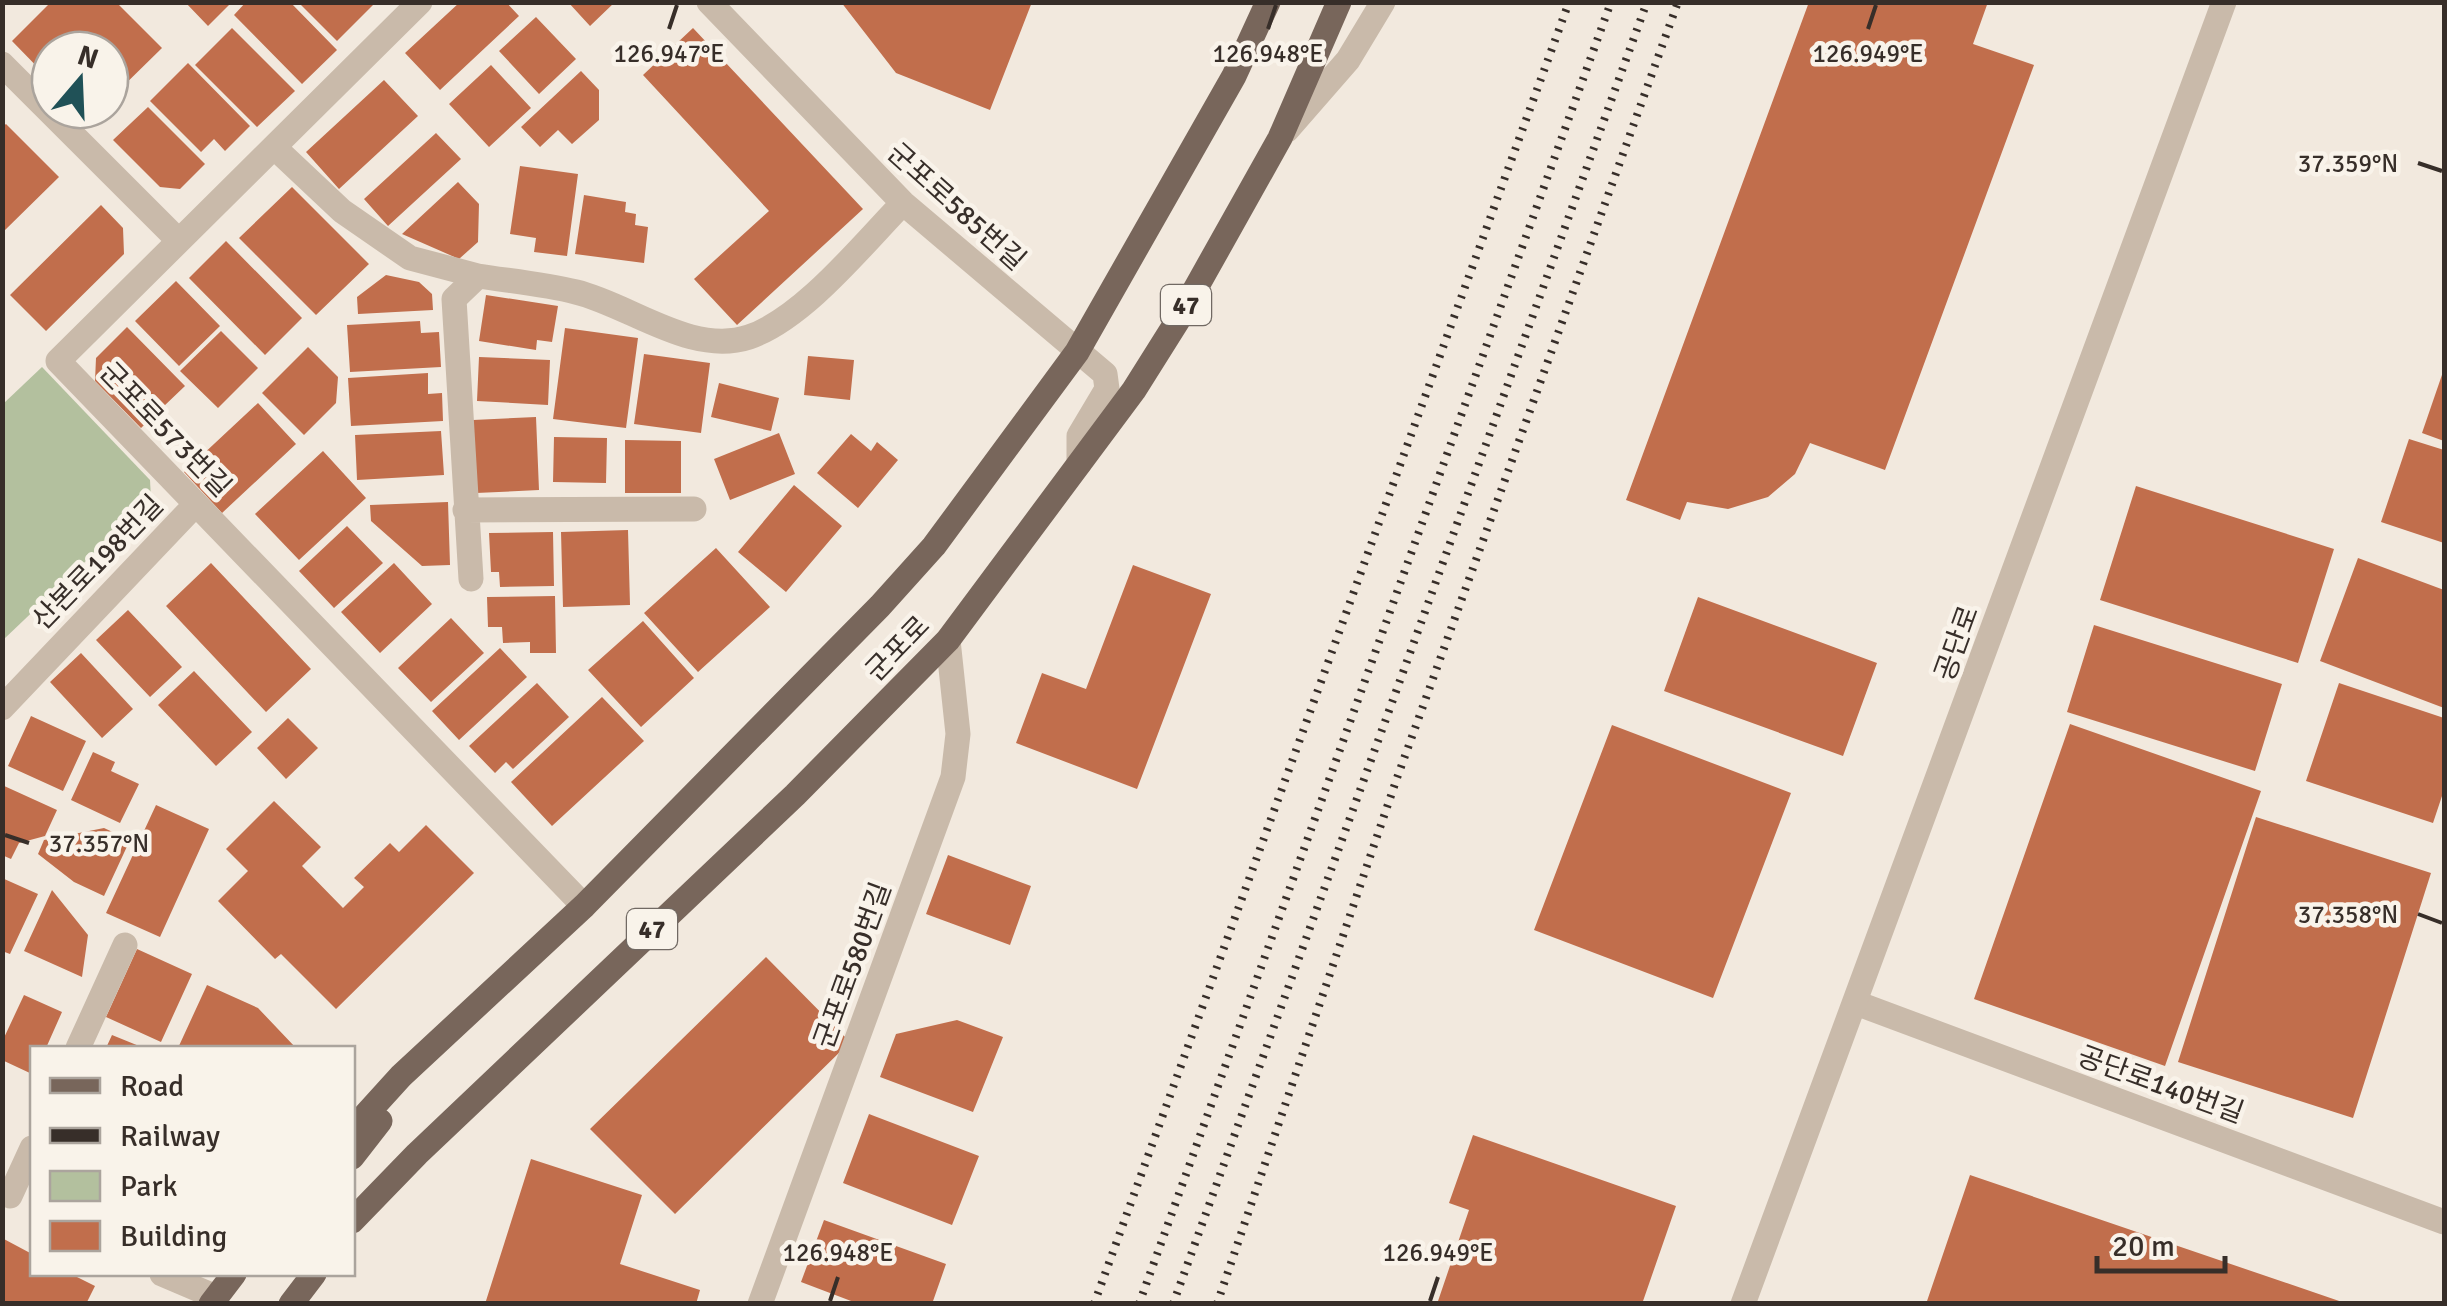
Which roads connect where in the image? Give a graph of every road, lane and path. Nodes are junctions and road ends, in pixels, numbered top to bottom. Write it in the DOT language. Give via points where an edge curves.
graph roads {
  1 [pos="420,2"];
  2 [pos="709,2"];
  3 [pos="1268,2"];
  4 [pos="1339,2"];
  5 [pos="1382,2"];
  6 [pos="2224,2"];
  7 [pos="2,64"];
  8 [pos="1280,138"];
  9 [pos="274,148"];
  10 [pos="904,204"];
  11 [pos="179,241"];
  12 [pos="478,276"];
  13 [pos="1077,352"];
  14 [pos="1079,464"];
  15 [pos="196,504"];
  16 [pos="694,509"];
  17 [pos="465,510"];
  18 [pos="471,579"];
  19 [pos="948,640"];
  20 [pos="2,708"];
  21 [pos="584,906"];
  22 [pos="124,945"];
  23 [pos="1856,1003"];
  24 [pos="79,1046"];
  25 [pos="402,1076"];
  26 [pos="355,1127"];
  27 [pos="355,1153"];
  28 [pos="30,1154"];
  29 [pos="15,1199"];
  30 [pos="355,1217"];
  31 [pos="2444,1222"];
  32 [pos="166,1276"];
  33 [pos="232,1276"];
  34 [pos="313,1276"];
  35 [pos="214,1300"];
  36 [pos="292,1304"];
  37 [pos="760,1304"];
  38 [pos="1743,1304"];
  1 -- 9 [label="street, 군포로573번길"];
  2 -- 10 [label="street, 군포로585번길"];
  3 -- 13 [label="main road, 군포로 / 47" via="1234,76"];
  4 -- 8 [label="main road, 군포로 / 47"];
  5 -- 8 [label="street" via="1348,60"];
  6 -- 23 [label="street, 공단로"];
  7 -- 11 [label="street"];
  8 -- 14 [label="main road, 군포로 / 47" via="1134,390"];
  9 -- 11 [label="street, 군포로573번길"];
  9 -- 12 [label="street" via="342,212 410,258"];
  10 -- 12 [label="street" via="796,308 752,336 724,343 633,318 580,293"];
  10 -- 13 [label="street, 군포로585번길"];
  11 -- 15 [label="street, 군포로573번길" via="58,361"];
  12 -- 17 [label="street" via="454,299"];
  13 -- 14 [label="street, 군포로585번길" via="1108,380 1080,436"];
  13 -- 21 [label="main road, 군포로 / 47" via="902,582"];
  14 -- 19 [label="main road, 군포로 / 47"];
  15 -- 20 [label="street, 산본로198번길"];
  15 -- 21 [label="street, 군포로573번길"];
  16 -- 17 [label="street"];
  17 -- 18 [label="street"];
  19 -- 30 [label="main road, 군포로 / 47"];
  19 -- 37 [label="street, 군포로580번길" via="958,734 953,777"];
  21 -- 25 [label="main road, 군포로 / 47"];
  22 -- 24 [label="street"];
  23 -- 31 [label="street, 공단로140번길"];
  23 -- 38 [label="street, 공단로"];
  25 -- 26 [label="main road, 군포로 / 47"];
  25 -- 27 [label="main road" via="383,1118"];
  28 -- 29 [label="street"];
  32 -- 35 [label="street"];
  33 -- 35 [label="main road"];
  34 -- 36 [label="main road"];
}
